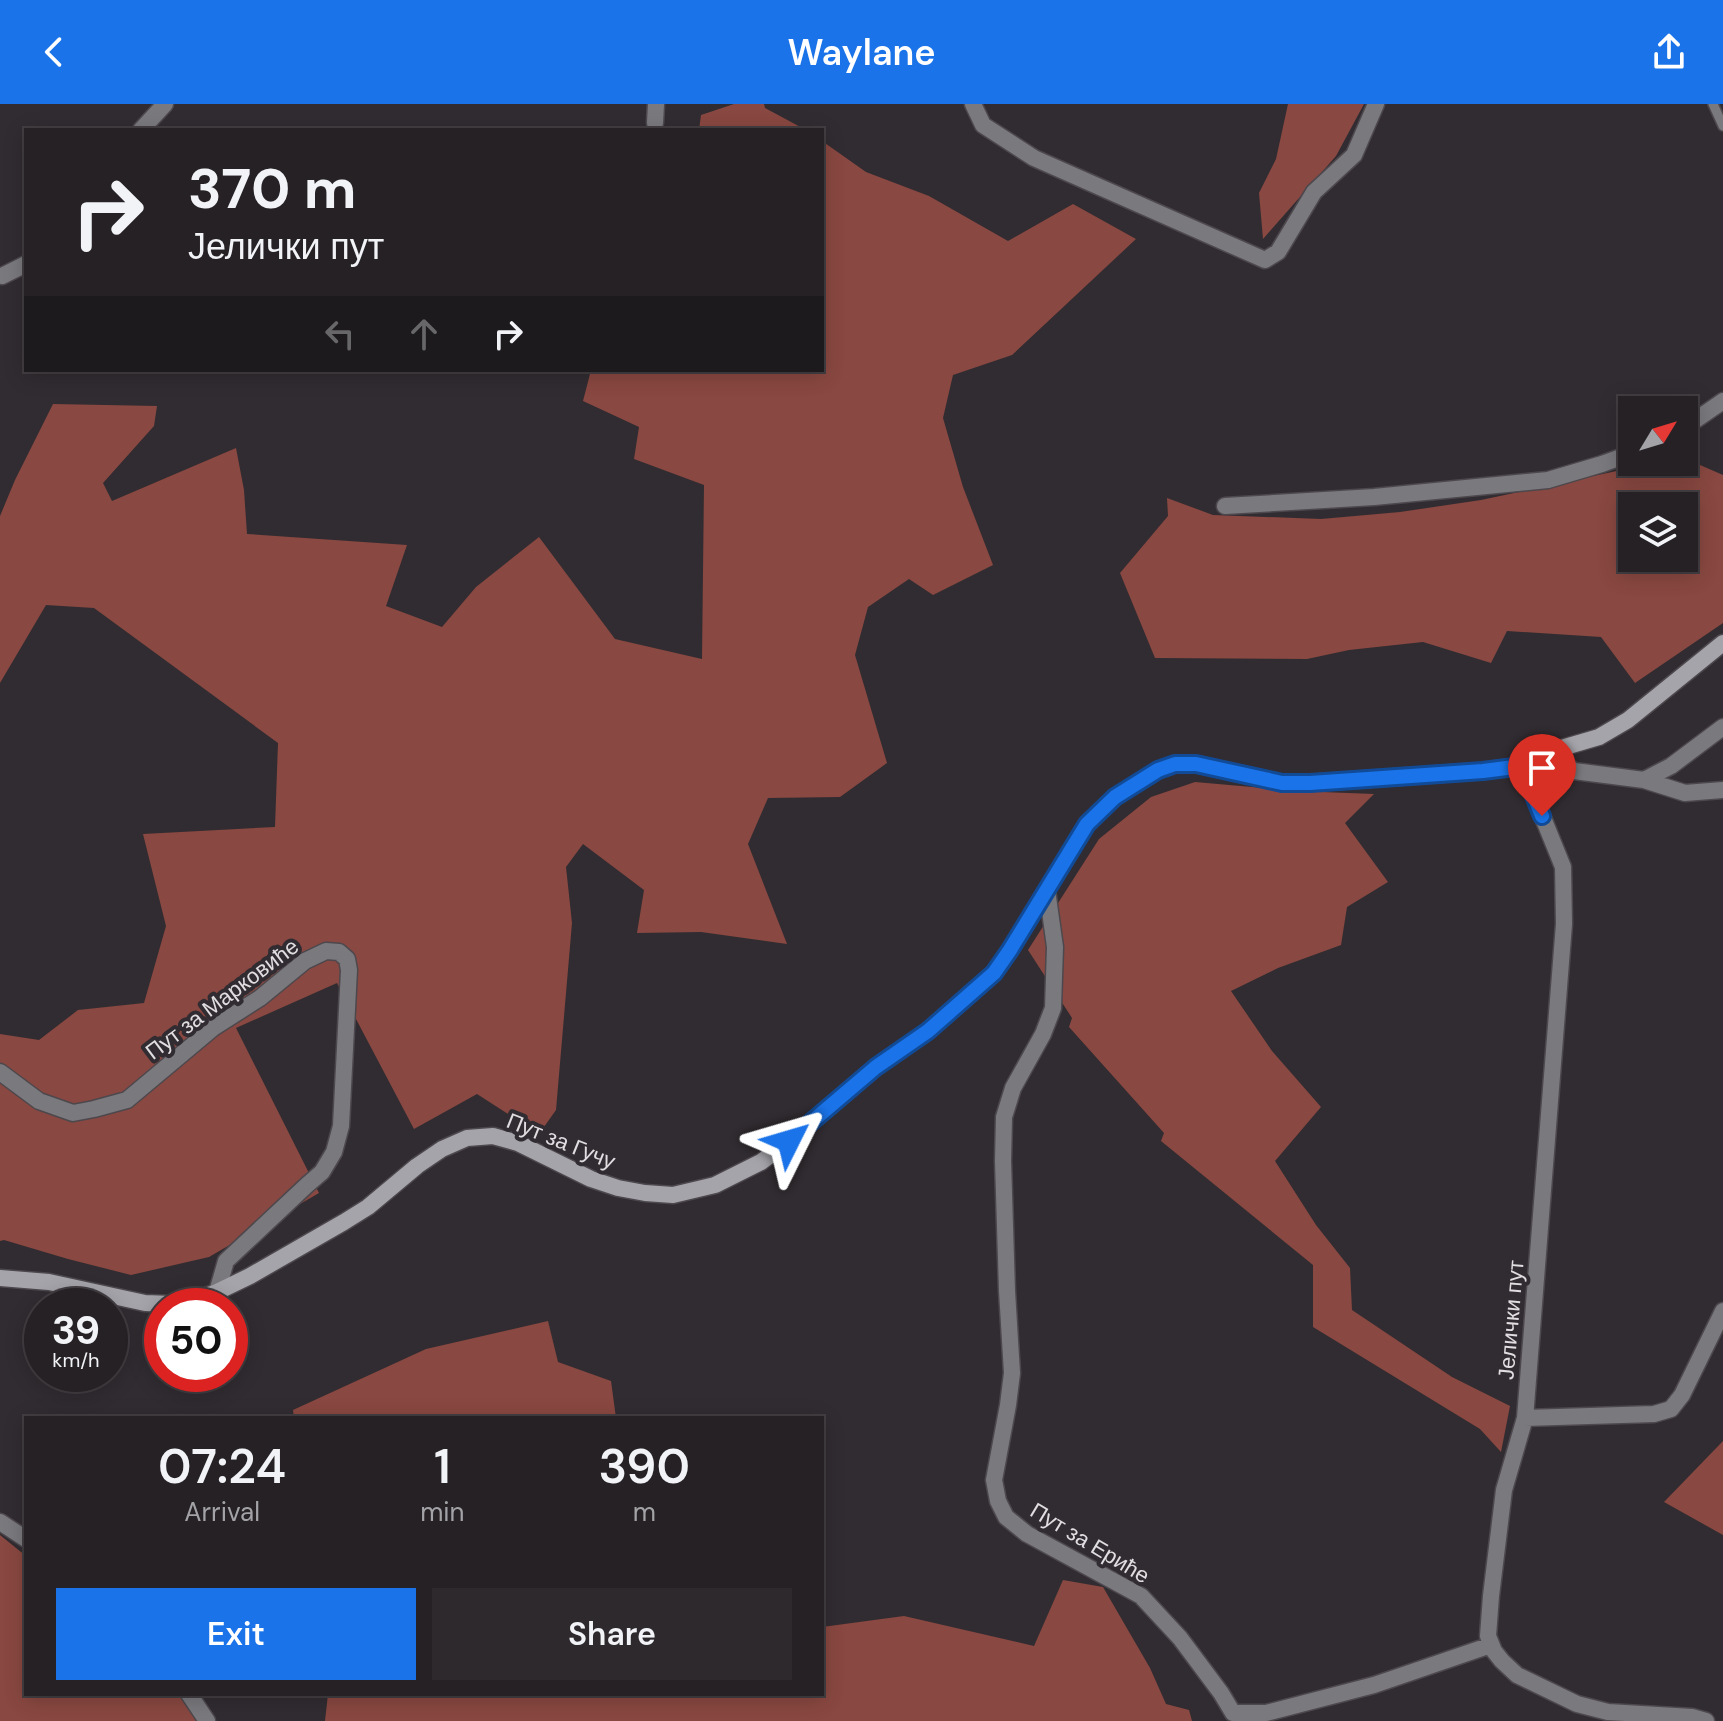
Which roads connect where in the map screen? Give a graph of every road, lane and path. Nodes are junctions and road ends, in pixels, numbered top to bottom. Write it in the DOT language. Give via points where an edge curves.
graph roads {
  1 [pos="165,104"];
  2 [pos="656,104"];
  3 [pos="973,104"];
  4 [pos="1376,104"];
  5 [pos="1713,104"];
  6 [pos="655,123"];
  7 [pos="1723,126"];
  8 [pos="143,128"];
  9 [pos="24,265"];
  10 [pos="1,278"];
  11 [pos="1723,401"];
  12 [pos="1698,418"];
  13 [pos="1618,458"];
  14 [pos="1225,506"];
  15 [pos="1723,643"];
  16 [pos="1723,727"];
  17 [pos="1550,755"];
  18 [pos="1522,766"];
  19 [pos="1644,780"];
  20 [pos="1723,790"];
  21 [pos="1047,890"];
  22 [pos="0,1072"];
  23 [pos="0,1278"];
  24 [pos="218,1288"];
  25 [pos="225,1288"];
  26 [pos="144,1303"];
  27 [pos="1723,1311"];
  28 [pos="1525,1418"];
  29 [pos="0,1522"];
  30 [pos="24,1538"];
  31 [pos="1491,1645"];
  32 [pos="190,1696"];
  33 [pos="207,1721"];
  34 [pos="1706,1721"];
  1 -- 8 [label="street"];
  2 -- 6 [label="street"];
  3 -- 4 [label="street" via="983,125 1034,158 1265,260 1278,252 1314,192 1354,155"];
  5 -- 7 [label="lane"];
  9 -- 10 [label="street"];
  11 -- 12 [label="street"];
  13 -- 14 [label="street" via="1548,480"];
  15 -- 17 [label="main road, Пут за Гучу" via="1628,720"];
  16 -- 19 [label="street"];
  17 -- 18 [label="main road, Пут за Гучу"];
  17 -- 19 [label="street" via="1574,771"];
  18 -- 21 [label="main road, Пут за Гучу" via="1282,783 1175,764 1115,797 1087,824"];
  18 -- 28 [label="street, Јелички пут" via="1563,867 1564,924"];
  19 -- 20 [label="street" via="1685,793"];
  21 -- 25 [label="main road, Пут за Гучу" via="994,973 971,994 780,1148 715,1185 673,1195 618,1188 518,1143 493,1136 467,1138 417,1166 344,1222"];
  21 -- 31 [label="street, Пут за Ериће" via="1055,947 1053,1008 1004,1117 1012,1373 994,1480 1006,1517 1027,1534 1141,1596 1180,1638 1233,1713 1266,1713 1374,1685"];
  22 -- 24 [label="street, Пут за Марковиће" via="39,1101 73,1113 127,1100 305,961 326,951 347,959 341,1126 334,1152 322,1172 226,1261"];
  23 -- 26 [label="main road, Пут за Гучу" via="49,1282"];
  27 -- 28 [label="street" via="1671,1409"];
  28 -- 31 [label="street, Јелички пут" via="1504,1490 1491,1596"];
  29 -- 30 [label="street"];
  31 -- 34 [label="street" via="1517,1675 1577,1704"];
  32 -- 33 [label="street"];
}
